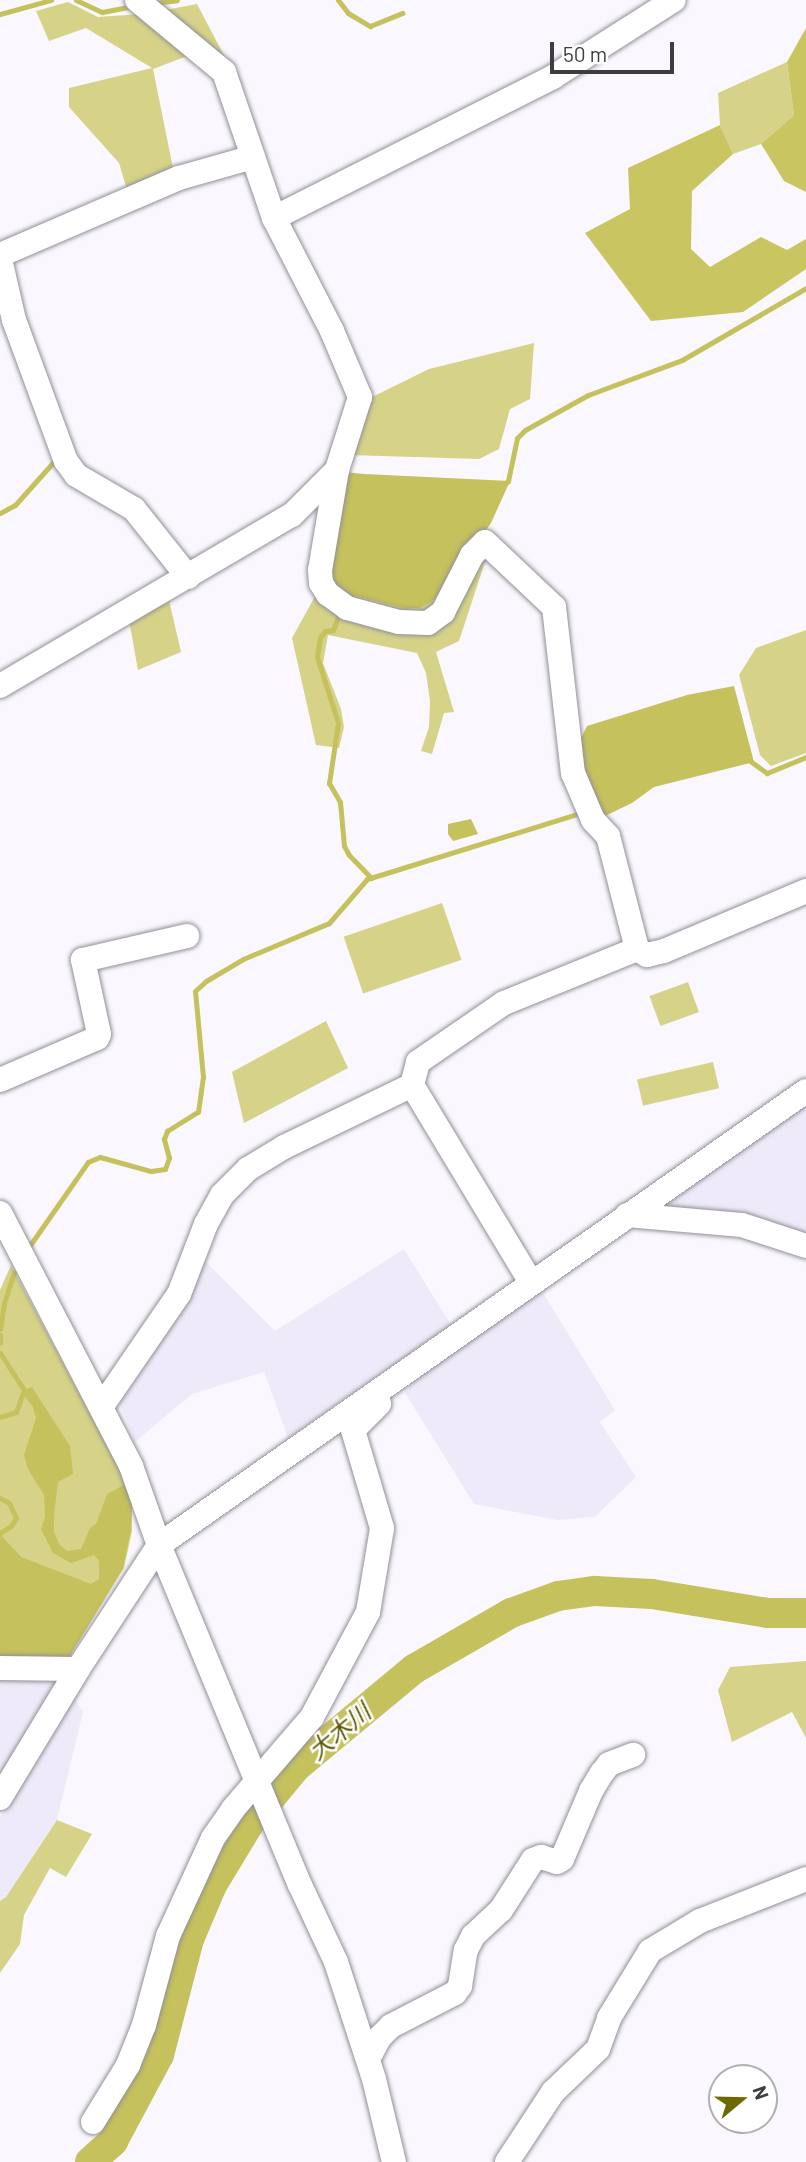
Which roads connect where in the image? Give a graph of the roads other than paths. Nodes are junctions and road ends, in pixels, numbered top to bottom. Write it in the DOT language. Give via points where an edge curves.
graph roads {
  1 [pos="674,0"];
  2 [pos="141,3"];
  3 [pos="253,157"];
  4 [pos="274,218"];
  5 [pos="0,257"];
  6 [pos="337,470"];
  7 [pos="188,577"];
  8 [pos="0,686"];
  9 [pos="806,891"];
  10 [pos="187,936"];
  11 [pos="637,950"];
  12 [pos="0,1080"];
  13 [pos="412,1084"];
  14 [pos="806,1091"];
  15 [pos="0,1213"];
  16 [pos="627,1215"];
  17 [pos="806,1247"];
  18 [pos="531,1282"];
  19 [pos="393,1379"];
  20 [pos="102,1406"];
  21 [pos="159,1545"];
  22 [pos="0,1668"];
  23 [pos="78,1668"];
  24 [pos="633,1755"];
  25 [pos="259,1784"];
  26 [pos="0,1798"];
  27 [pos="806,1879"];
  28 [pos="368,2059"];
  29 [pos="93,2122"];
  30 [pos="394,2162"];
  31 [pos="507,2162"];
  1 -- 4 [label="street" via="554,77"];
  2 -- 3 [label="street" via="225,72"];
  3 -- 4 [label="street"];
  3 -- 5 [label="street" via="179,178"];
  4 -- 6 [label="street" via="360,397"];
  5 -- 7 [label="street" via="14,320 66,461 76,475 134,509"];
  6 -- 7 [label="street" via="292,514"];
  6 -- 11 [label="street" via="320,570 321,583 342,606 399,622 428,623 443,612 472,555 485,542 554,607 569,748 588,811 608,836"];
  7 -- 8 [label="street"];
  9 -- 11 [label="street" via="664,951 647,955"];
  10 -- 12 [label="street" via="83,960 97,1038"];
  11 -- 13 [label="street" via="504,1003 418,1062"];
  13 -- 18 [label="street"];
  13 -- 20 [label="street" via="284,1147 248,1169 222,1195 179,1294"];
  14 -- 16 [label="street"];
  15 -- 20 [label="street"];
  16 -- 17 [label="street" via="742,1225"];
  16 -- 18 [label="street"];
  18 -- 19 [label="street"];
  19 -- 21 [label="street"];
  19 -- 25 [label="street" via="388,1395 353,1430 382,1528 368,1612 312,1717"];
  20 -- 21 [label="street" via="131,1466"];
  21 -- 23 [label="street"];
  21 -- 25 [label="street"];
  22 -- 23 [label="street"];
  23 -- 26 [label="street"];
  24 -- 28 [label="street" via="609,1764 602,1773 562,1859 533,1860 500,1910 473,1936 455,1993 391,2026"];
  25 -- 28 [label="street" via="336,1962"];
  25 -- 29 [label="street" via="226,1819 198,1865 162,1955 128,2066"];
  27 -- 31 [label="street" via="700,1920 650,1951 609,2018 598,2049 553,2092"];
  28 -- 30 [label="street"];
}
